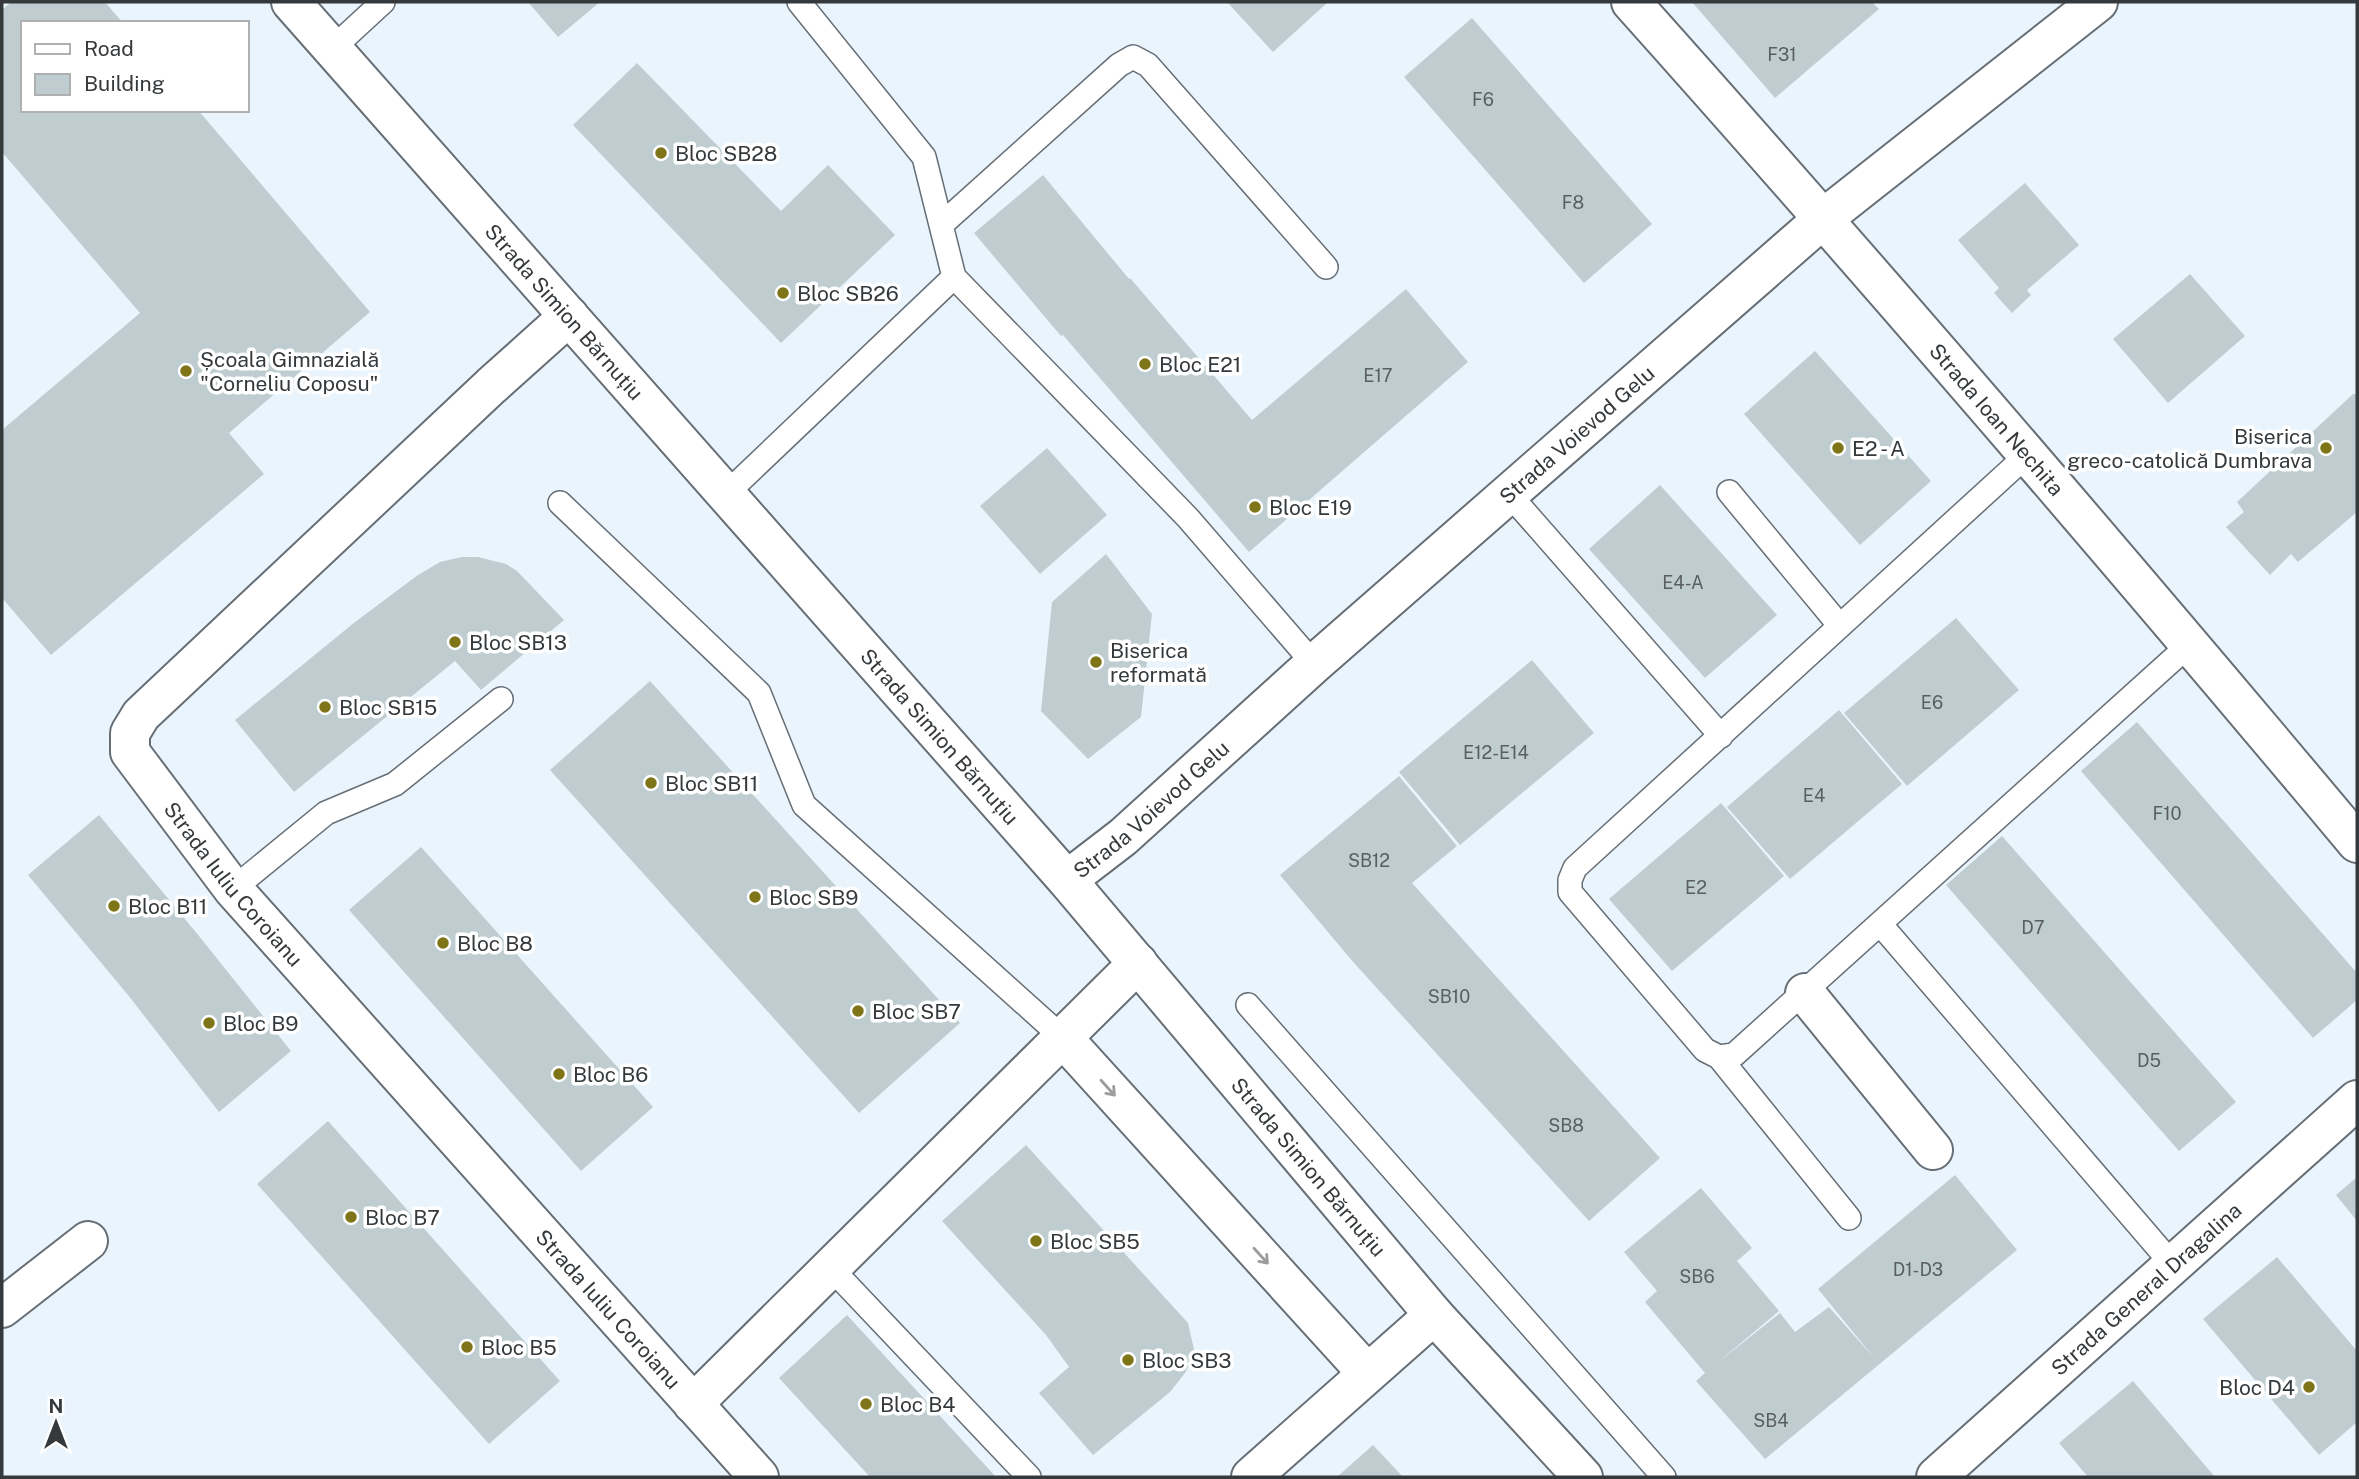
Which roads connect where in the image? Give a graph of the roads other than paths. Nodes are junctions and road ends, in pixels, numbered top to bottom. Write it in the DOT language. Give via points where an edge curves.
graph roads {
  1 [pos="291,2"];
  2 [pos="383,2"];
  3 [pos="799,2"];
  4 [pos="1631,2"];
  5 [pos="2098,2"];
  6 [pos="332,49"];
  7 [pos="1824,218"];
  8 [pos="942,225"];
  9 [pos="1326,267"];
  10 [pos="954,276"];
  11 [pos="569,316"];
  12 [pos="2026,456"];
  13 [pos="1728,492"];
  14 [pos="726,494"];
  15 [pos="1509,494"];
  16 [pos="560,503"];
  17 [pos="1840,626"];
  18 [pos="2190,644"];
  19 [pos="1314,664"];
  20 [pos="501,699"];
  21 [pos="1721,736"];
  22 [pos="2357,843"];
  23 [pos="1067,880"];
  24 [pos="233,889"];
  25 [pos="1881,925"];
  26 [pos="1138,963"];
  27 [pos="1805,993"];
  28 [pos="1248,1005"];
  29 [pos="1062,1037"];
  30 [pos="1719,1057"];
  31 [pos="2357,1100"];
  32 [pos="1933,1150"];
  33 [pos="1849,1217"];
  34 [pos="88,1241"];
  35 [pos="2173,1265"];
  36 [pos="830,1267"];
  37 [pos="2,1308"];
  38 [pos="1434,1315"];
  39 [pos="1367,1373"];
  40 [pos="693,1404"];
  41 [pos="759,1477"];
  42 [pos="1029,1477"];
  43 [pos="1251,1477"];
  44 [pos="1583,1477"];
  45 [pos="1664,1477"];
  46 [pos="1936,1477"];
  1 -- 6 [label="street, Strada Simion Bărnuțiu"];
  2 -- 6 [label="lane"];
  3 -- 8 [label="lane" via="924,158"];
  4 -- 7 [label="street, Strada Ioan Nechita"];
  5 -- 7 [label="street, Strada Voievod Gelu"];
  6 -- 11 [label="street, Strada Simion Bărnuțiu"];
  7 -- 12 [label="street, Strada Ioan Nechita"];
  7 -- 15 [label="street, Strada Voievod Gelu"];
  8 -- 9 [label="lane" via="1133,57 1148,65"];
  8 -- 10 [label="lane"];
  10 -- 14 [label="lane"];
  10 -- 19 [label="lane" via="1188,517"];
  11 -- 14 [label="street, Strada Simion Bărnuțiu"];
  11 -- 24 [label="street, Strada Iuliu Coroianu" via="135,724 130,752"];
  12 -- 17 [label="lane"];
  12 -- 18 [label="street, Strada Ioan Nechita"];
  13 -- 17 [label="lane"];
  14 -- 23 [label="street, Strada Simion Bărnuțiu"];
  15 -- 19 [label="street, Strada Voievod Gelu"];
  15 -- 21 [label="lane"];
  16 -- 29 [label="lane" via="759,693 804,805"];
  17 -- 21 [label="lane"];
  18 -- 22 [label="street, Strada Ioan Nechita"];
  18 -- 25 [label="lane"];
  19 -- 23 [label="street, Strada Voievod Gelu" via="1123,836"];
  20 -- 24 [label="lane" via="395,784 326,813"];
  21 -- 30 [label="lane" via="1575,868 1570,880 1570,892 1705,1050"];
  23 -- 26 [label="street, Strada Simion Bărnuțiu"];
  24 -- 40 [label="street, Strada Iuliu Coroianu"];
  25 -- 27 [label="lane"];
  25 -- 35 [label="lane"];
  26 -- 29 [label="street"];
  26 -- 38 [label="street, Strada Simion Bărnuțiu"];
  27 -- 30 [label="lane" via="1734,1055"];
  27 -- 32 [label="street"];
  28 -- 45 [label="lane"];
  29 -- 36 [label="street"];
  29 -- 39 [label="street, one-way"];
  30 -- 33 [label="lane"];
  31 -- 35 [label="street, Strada General Dragalina"];
  34 -- 37 [label="street"];
  35 -- 46 [label="street, Strada General Dragalina"];
  36 -- 40 [label="street"];
  36 -- 42 [label="lane"];
  38 -- 39 [label="street"];
  38 -- 44 [label="street, Strada Simion Bărnuțiu"];
  39 -- 43 [label="street"];
  40 -- 41 [label="street, Strada Iuliu Coroianu"];
}
